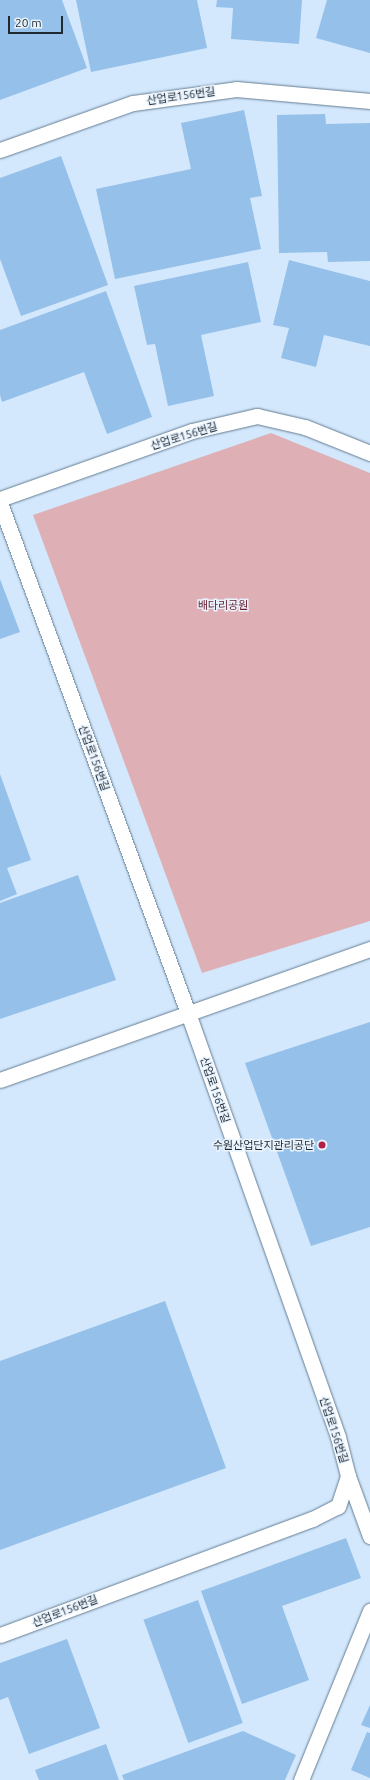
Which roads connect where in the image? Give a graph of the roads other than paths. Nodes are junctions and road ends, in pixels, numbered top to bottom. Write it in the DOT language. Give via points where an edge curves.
graph roads {
  1 [pos="370,101"];
  2 [pos="0,150"];
  3 [pos="370,453"];
  4 [pos="0,499"];
  5 [pos="0,503"];
  6 [pos="370,949"];
  7 [pos="188,1013"];
  8 [pos="0,1080"];
  9 [pos="348,1476"];
  10 [pos="370,1536"];
  11 [pos="370,1611"];
  12 [pos="0,1636"];
  13 [pos="301,1780"];
  1 -- 2 [label="street, 산업로156번길" via="236,89 133,103"];
  3 -- 4 [label="street, 산업로156번길" via="305,427 257,416 192,431"];
  5 -- 7 [label="street, 산업로156번길"];
  6 -- 7 [label="street"];
  7 -- 8 [label="street"];
  7 -- 9 [label="street, 산업로156번길" via="338,1437"];
  9 -- 10 [label="street"];
  9 -- 12 [label="street, 산업로156번길" via="338,1506 312,1519"];
  11 -- 13 [label="street"];
}
